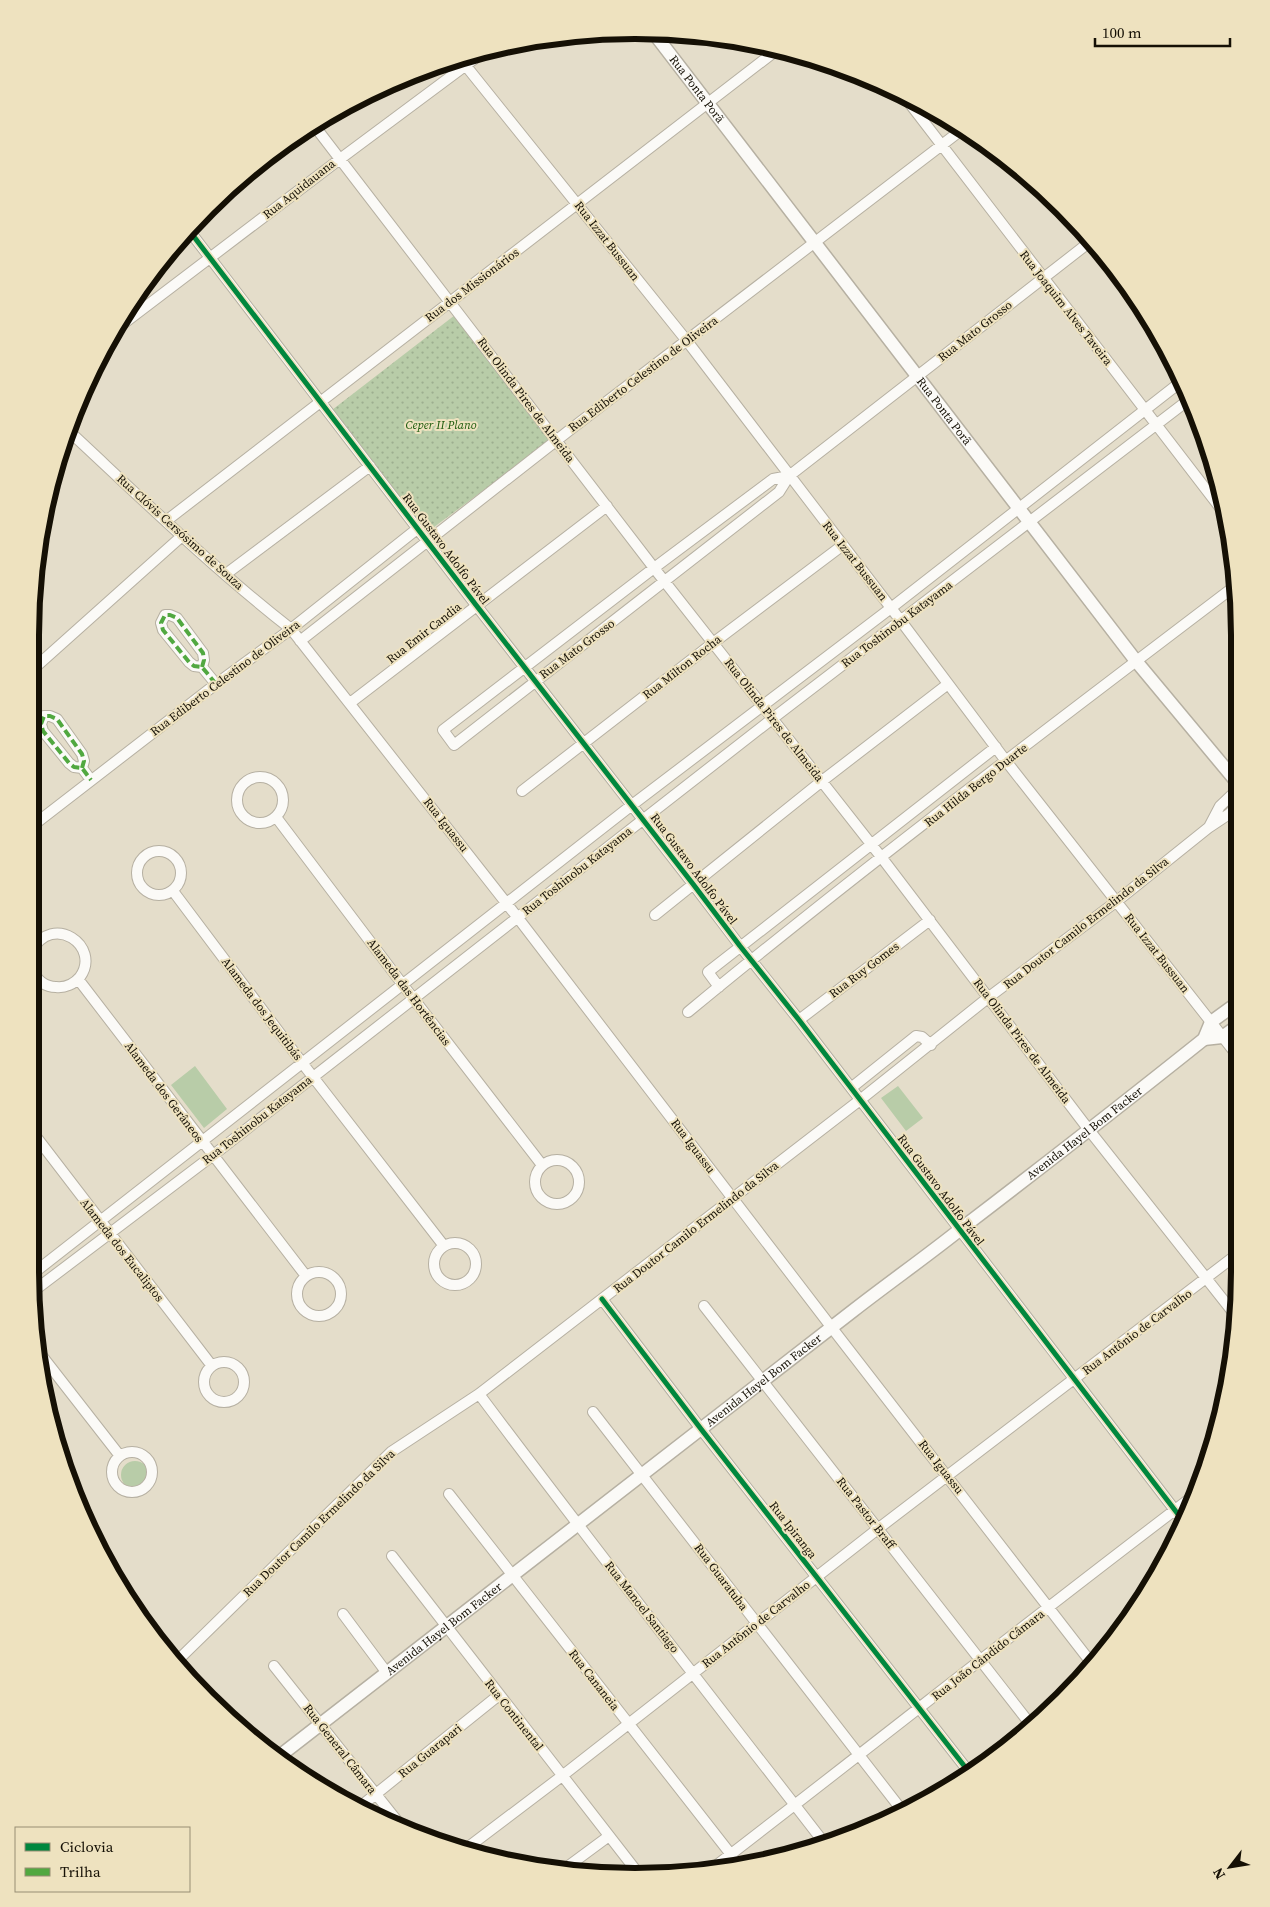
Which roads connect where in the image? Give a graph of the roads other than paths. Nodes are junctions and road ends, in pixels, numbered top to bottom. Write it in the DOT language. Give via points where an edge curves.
graph roads {
  1 [pos="659,40"];
  2 [pos="771,55"];
  3 [pos="470,62"];
  4 [pos="466,63"];
  5 [pos="708,103"];
  6 [pos="913,108"];
  7 [pos="318,131"];
  8 [pos="957,134"];
  9 [pos="941,146"];
  10 [pos="340,159"];
  11 [pos="578,204"];
  12 [pos="193,235"];
  13 [pos="816,241"];
  14 [pos="1086,246"];
  15 [pos="211,258"];
  16 [pos="1043,279"];
  17 [pos="450,301"];
  18 [pos="130,319"];
  19 [pos="687,341"];
  20 [pos="917,375"];
  21 [pos="1177,386"];
  22 [pos="321,402"];
  23 [pos="1184,403"];
  24 [pos="1145,410"];
  25 [pos="1157,425"];
  26 [pos="73,435"];
  27 [pos="557,441"];
  28 [pos="370,466"];
  29 [pos="789,476"];
  30 [pos="1216,502"];
  31 [pos="607,506"];
  32 [pos="1018,508"];
  33 [pos="166,521"];
  34 [pos="1028,522"];
  35 [pos="418,529"];
  36 [pos="182,536"];
  37 [pos="427,542"];
  38 [pos="843,546"];
  39 [pos="654,568"];
  40 [pos="226,574"];
  41 [pos="664,582"];
  42 [pos="1229,590"];
  43 [pos="476,605"];
  44 [pos="891,608"];
  45 [pos="901,621"];
  46 [pos="291,629"];
  47 [pos="300,641"];
  48 [pos="713,643"];
  49 [pos="1136,661"];
  50 [pos="39,664"];
  51 [pos="202,666"];
  52 [pos="524,667"];
  53 [pos="535,681"];
  54 [pos="216,684"];
  55 [pos="948,684"];
  56 [pos="350,703"];
  57 [pos="762,706"];
  58 [pos="772,720"];
  59 [pos="583,744"];
  60 [pos="996,747"];
  61 [pos="1006,761"];
  62 [pos="82,768"];
  63 [pos="1231,775"];
  64 [pos="91,780"];
  65 [pos="822,781"];
  66 [pos="522,791"];
  67 [pos="1231,795"];
  68 [pos="632,805"];
  69 [pos="1231,812"];
  70 [pos="276,817"];
  71 [pos="643,820"];
  72 [pos="39,821"];
  73 [pos="1208,828"];
  74 [pos="872,845"];
  75 [pos="570,854"];
  76 [pos="882,858"];
  77 [pos="581,869"];
  78 [pos="693,884"];
  79 [pos="172,891"];
  80 [pos="1116,901"];
  81 [pos="507,904"];
  82 [pos="654,915"];
  83 [pos="518,918"];
  84 [pos="930,920"];
  85 [pos="39,941"];
  86 [pos="740,946"];
  87 [pos="751,960"];
  88 [pos="78,979"];
  89 [pos="39,980"];
  90 [pos="403,985"];
  91 [pos="719,987"];
  92 [pos="990,997"];
  93 [pos="413,998"];
  94 [pos="1231,1008"];
  95 [pos="688,1012"];
  96 [pos="799,1020"];
  97 [pos="1211,1022"];
  98 [pos="1231,1030"];
  99 [pos="1222,1037"];
  100 [pos="1204,1039"];
  101 [pos="931,1045"];
  102 [pos="1231,1048"];
  103 [pos="303,1064"];
  104 [pos="313,1077"];
  105 [pos="851,1088"];
  106 [pos="860,1100"];
  107 [pos="1089,1130"];
  108 [pos="39,1141"];
  109 [pos="202,1142"];
  110 [pos="212,1156"];
  111 [pos="542,1165"];
  112 [pos="733,1198"];
  113 [pos="100,1221"];
  114 [pos="959,1231"];
  115 [pos="109,1233"];
  116 [pos="444,1246"];
  117 [pos="1231,1259"];
  118 [pos="39,1269"];
  119 [pos="306,1276"];
  120 [pos="1207,1278"];
  121 [pos="39,1287"];
  122 [pos="602,1299"];
  123 [pos="704,1306"];
  124 [pos="1230,1308"];
  125 [pos="832,1328"];
  126 [pos="46,1361"];
  127 [pos="212,1366"];
  128 [pos="1074,1380"];
  129 [pos="762,1383"];
  130 [pos="479,1394"];
  131 [pos="593,1412"];
  132 [pos="701,1429"];
  133 [pos="120,1456"];
  134 [pos="642,1474"];
  135 [pos="948,1477"];
  136 [pos="449,1494"];
  137 [pos="1185,1502"];
  138 [pos="1174,1510"];
  139 [pos="1179,1516"];
  140 [pos="578,1526"];
  141 [pos="879,1528"];
  142 [pos="392,1556"];
  143 [pos="514,1576"];
  144 [pos="817,1576"];
  145 [pos="1049,1607"];
  146 [pos="343,1614"];
  147 [pos="757,1624"];
  148 [pos="446,1627"];
  149 [pos="181,1657"];
  150 [pos="1088,1659"];
  151 [pos="981,1661"];
  152 [pos="274,1666"];
  153 [pos="387,1673"];
  154 [pos="694,1673"];
  155 [pos="499,1695"];
  156 [pos="920,1709"];
  157 [pos="1028,1720"];
  158 [pos="321,1724"];
  159 [pos="628,1724"];
  160 [pos="283,1753"];
  161 [pos="858,1754"];
  162 [pos="966,1768"];
  163 [pos="562,1776"];
  164 [pos="376,1794"];
  165 [pos="364,1803"];
  166 [pos="794,1804"];
  167 [pos="899,1807"];
  168 [pos="395,1817"];
  169 [pos="609,1836"];
  170 [pos="820,1839"];
  171 [pos="471,1845"];
  172 [pos="731,1854"];
  173 [pos="735,1860"];
  174 [pos="721,1862"];
  175 [pos="571,1864"];
  176 [pos="634,1868"];
  1 -- 5 [label="street, Rua Ponta Porã"];
  2 -- 5 [label="street, Rua dos Missionários"];
  3 -- 11 [label="street, Rua Izzat Bussuan"];
  4 -- 10 [label="street, Rua Aquidauana"];
  5 -- 11 [label="street, Rua dos Missionários"];
  5 -- 13 [label="street, Rua Ponta Porã"];
  6 -- 9 [label="street, Rua Joaquim Alves Taveira"];
  7 -- 10 [label="street, Rua Olinda Pires de Almeida"];
  8 -- 9 [label="street, Rua Ediberto Celestino de Oliveira"];
  9 -- 13 [label="street, Rua Ediberto Celestino de Oliveira"];
  9 -- 16 [label="street, Rua Joaquim Alves Taveira"];
  10 -- 15 [label="street, Rua Aquidauana"];
  10 -- 17 [label="street, Rua Olinda Pires de Almeida"];
  11 -- 17 [label="street, Rua dos Missionários"];
  11 -- 19 [label="street, Rua Izzat Bussuan"];
  12 -- 15 [label="street, Rua Gustavo Adolfo Pável"];
  13 -- 19 [label="street, Rua Ediberto Celestino de Oliveira"];
  13 -- 20 [label="street, Rua Ponta Porã"];
  14 -- 16 [label="street, Rua Mato Grosso"];
  15 -- 18 [label="street, Rua Aquidauana"];
  15 -- 22 [label="street, Rua Gustavo Adolfo Pável"];
  16 -- 20 [label="street, Rua Mato Grosso"];
  16 -- 24 [label="street, Rua Joaquim Alves Taveira"];
  17 -- 22 [label="street, Rua dos Missionários"];
  17 -- 27 [label="street, Rua Olinda Pires de Almeida"];
  19 -- 27 [label="street, Rua Ediberto Celestino de Oliveira"];
  19 -- 29 [label="street, Rua Izzat Bussuan"];
  20 -- 29 [label="street, Rua Mato Grosso"];
  20 -- 32 [label="street, Rua Ponta Porã"];
  21 -- 24 [label="street, Rua Toshinobu Katayama"];
  22 -- 28 [label="street, Rua Gustavo Adolfo Pável"];
  22 -- 33 [label="street, Rua dos Missionários"];
  23 -- 25 [label="street, Rua Toshinobu Katayama"];
  24 -- 25 [label="street, Rua Joaquim Alves Taveira"];
  24 -- 32 [label="street, Rua Toshinobu Katayama"];
  25 -- 30 [label="street, Rua Joaquim Alves Taveira"];
  25 -- 34 [label="street, Rua Toshinobu Katayama"];
  26 -- 33 [label="street, Rua Clóvis Cersósimo de Souza"];
  27 -- 31 [label="street, Rua Olinda Pires de Almeida"];
  27 -- 37 [label="street, Rua Ediberto Celestino de Oliveira"];
  28 -- 35 [label="street, Rua Gustavo Adolfo Pável"];
  28 -- 40 [label="street"];
  29 -- 38 [label="street, Rua Izzat Bussuan"];
  29 -- 39 [label="street, Rua Mato Grosso" via="773,480"];
  29 -- 41 [label="street, Rua Mato Grosso" via="779,492"];
  31 -- 39 [label="street, Rua Olinda Pires de Almeida"];
  31 -- 43 [label="street, Rua Emir Candia"];
  32 -- 34 [label="street, Rua Ponta Porã"];
  32 -- 44 [label="street, Rua Toshinobu Katayama"];
  33 -- 36 [label="street, Rua Clóvis Cersósimo de Souza"];
  34 -- 45 [label="street, Rua Toshinobu Katayama"];
  34 -- 49 [label="street, Rua Ponta Porã"];
  35 -- 37 [label="street, Rua Gustavo Adolfo Pável"];
  35 -- 46 [label="street, Rua Ediberto Celestino de Oliveira"];
  36 -- 40 [label="street, Rua Clóvis Cersósimo de Souza"];
  36 -- 50 [label="street"];
  37 -- 43 [label="street, Rua Gustavo Adolfo Pável"];
  37 -- 47 [label="street, Rua Ediberto Celestino de Oliveira"];
  38 -- 44 [label="street, Rua Izzat Bussuan"];
  38 -- 48 [label="street, Rua Milton Rocha"];
  39 -- 41 [label="street, Rua Olinda Pires de Almeida"];
  39 -- 52 [label="street, Rua Mato Grosso"];
  40 -- 46 [label="street, Rua Clóvis Cersósimo de Souza"];
  41 -- 48 [label="street, Rua Olinda Pires de Almeida"];
  41 -- 53 [label="street, Rua Mato Grosso"];
  42 -- 49 [label="street, Rua Hilda Bergo Duarte"];
  43 -- 52 [label="street, Rua Gustavo Adolfo Pável"];
  43 -- 56 [label="street, Rua Emir Candia"];
  44 -- 45 [label="street, Rua Izzat Bussuan"];
  44 -- 57 [label="street, Rua Toshinobu Katayama"];
  45 -- 55 [label="street, Rua Izzat Bussuan"];
  45 -- 58 [label="street, Rua Toshinobu Katayama"];
  46 -- 47 [label="street, Rua Iguassu"];
  46 -- 54 [label="street, Rua Ediberto Celestino de Oliveira"];
  47 -- 56 [label="street, Rua Iguassu"];
  48 -- 57 [label="street, Rua Olinda Pires de Almeida"];
  48 -- 59 [label="street, Rua Milton Rocha"];
  49 -- 61 [label="street, Rua Hilda Bergo Duarte"];
  49 -- 63 [label="street, Rua Ponta Porã"];
  51 -- 51 [label="street" via="203,653 177,618 165,615 161,623 163,630 189,662"];
  51 -- 54 [label="street"];
  52 -- 53 [label="street, Rua Gustavo Adolfo Pável"];
  52 -- 53 [label="street, Rua Mato Grosso" via="444,730 454,745"];
  53 -- 59 [label="street, Rua Gustavo Adolfo Pável"];
  54 -- 64 [label="street, Rua Ediberto Celestino de Oliveira"];
  55 -- 60 [label="street, Rua Izzat Bussuan"];
  55 -- 65 [label="street"];
  56 -- 81 [label="street, Rua Iguassu"];
  57 -- 58 [label="street, Rua Olinda Pires de Almeida"];
  57 -- 68 [label="street, Rua Toshinobu Katayama"];
  58 -- 65 [label="street, Rua Olinda Pires de Almeida"];
  58 -- 71 [label="street, Rua Toshinobu Katayama"];
  59 -- 66 [label="street, Rua Milton Rocha"];
  59 -- 68 [label="street, Rua Gustavo Adolfo Pável"];
  60 -- 61 [label="street, Rua Izzat Bussuan"];
  60 -- 74 [label="street, Rua Hilda Bergo Duarte"];
  61 -- 76 [label="street, Rua Hilda Bergo Duarte"];
  61 -- 80 [label="street, Rua Izzat Bussuan"];
  62 -- 62 [label="street" via="82,754 57,719 44,716 43,731 69,763"];
  62 -- 64 [label="street"];
  64 -- 72 [label="street, Rua Ediberto Celestino de Oliveira"];
  65 -- 74 [label="street, Rua Olinda Pires de Almeida"];
  65 -- 78 [label="street"];
  67 -- 73 [label="street" via="1220,806"];
  68 -- 71 [label="street, Rua Gustavo Adolfo Pável"];
  68 -- 75 [label="street, Rua Toshinobu Katayama"];
  69 -- 73 [label="street, Rua Doutor Camilo Ermelindo da Silva"];
  70 -- 70 [label="street" via="283,802 279,786 266,777 258,776 243,783 236,796 243,816 249,821 263,823"];
  70 -- 90 [label="street, Alameda das Hortências"];
  71 -- 77 [label="street, Rua Toshinobu Katayama"];
  71 -- 78 [label="street, Rua Gustavo Adolfo Pável"];
  73 -- 80 [label="street, Rua Doutor Camilo Ermelindo da Silva"];
  74 -- 76 [label="street, Rua Olinda Pires de Almeida"];
  74 -- 86 [label="street, Rua Hilda Bergo Duarte"];
  75 -- 77 [label="street"];
  75 -- 81 [label="street, Rua Toshinobu Katayama"];
  76 -- 84 [label="street, Rua Olinda Pires de Almeida"];
  76 -- 87 [label="street, Rua Hilda Bergo Duarte"];
  77 -- 83 [label="street, Rua Toshinobu Katayama"];
  78 -- 82 [label="street"];
  78 -- 86 [label="street, Rua Gustavo Adolfo Pável"];
  79 -- 79 [label="street" via="180,878 174,858 160,852 146,855 137,873 141,886 153,894"];
  79 -- 103 [label="street, Alameda dos Jequitibás"];
  80 -- 92 [label="street, Rua Doutor Camilo Ermelindo da Silva"];
  80 -- 97 [label="street, Rua Izzat Bussuan"];
  81 -- 83 [label="street, Rua Iguassu"];
  81 -- 90 [label="street, Rua Toshinobu Katayama"];
  83 -- 93 [label="street, Rua Toshinobu Katayama"];
  83 -- 112 [label="street, Rua Iguassu"];
  84 -- 92 [label="street, Rua Olinda Pires de Almeida"];
  84 -- 96 [label="street, Rua Ruy Gomes"];
  85 -- 88 [label="street" via="53,934 69,936 82,947 85,955 83,972"];
  86 -- 87 [label="street, Rua Gustavo Adolfo Pável"];
  86 -- 91 [label="street, Rua Hilda Bergo Duarte" via="708,972"];
  87 -- 91 [label="street, Rua Hilda Bergo Duarte"];
  87 -- 96 [label="street, Rua Gustavo Adolfo Pável"];
  88 -- 89 [label="street" via="61,988"];
  88 -- 109 [label="street, Alameda dos Gerâneos"];
  90 -- 93 [label="street, Alameda das Hortências"];
  90 -- 103 [label="street, Rua Toshinobu Katayama"];
  91 -- 95 [label="street, Rua Hilda Bergo Duarte"];
  92 -- 101 [label="street, Rua Doutor Camilo Ermelindo da Silva"];
  92 -- 107 [label="street, Rua Olinda Pires de Almeida"];
  93 -- 104 [label="street, Rua Toshinobu Katayama"];
  93 -- 111 [label="street, Alameda das Hortências"];
  94 -- 97 [label="street"];
  96 -- 105 [label="street, Rua Gustavo Adolfo Pável"];
  97 -- 99 [label="street, Rua Izzat Bussuan"];
  97 -- 100 [label="street, Avenida Hayel Bom Facker"];
  98 -- 99 [label="street"];
  99 -- 100 [label="street"];
  99 -- 102 [label="street, Rua Izzat Bussuan"];
  100 -- 107 [label="street, Avenida Hayel Bom Facker"];
  101 -- 105 [label="street" via="916,1036"];
  101 -- 106 [label="street, Rua Doutor Camilo Ermelindo da Silva"];
  103 -- 104 [label="street, Alameda dos Jequitibás"];
  103 -- 109 [label="street, Rua Toshinobu Katayama"];
  104 -- 110 [label="street, Rua Toshinobu Katayama"];
  104 -- 116 [label="street, Alameda dos Jequitibás"];
  105 -- 106 [label="street, Rua Gustavo Adolfo Pável"];
  106 -- 112 [label="street, Rua Doutor Camilo Ermelindo da Silva"];
  106 -- 114 [label="street, Rua Gustavo Adolfo Pável"];
  107 -- 114 [label="street, Avenida Hayel Bom Facker"];
  107 -- 120 [label="street, Rua Olinda Pires de Almeida"];
  108 -- 113 [label="street, Alameda dos Eucaliptos"];
  109 -- 110 [label="street, Alameda dos Gerâneos"];
  109 -- 113 [label="street, Rua Toshinobu Katayama"];
  110 -- 115 [label="street, Rua Toshinobu Katayama"];
  110 -- 119 [label="street, Alameda dos Gerâneos"];
  111 -- 111 [label="street" via="536,1178 538,1193 550,1202 564,1203 571,1199 579,1188 574,1167 562,1160"];
  112 -- 122 [label="street, Rua Doutor Camilo Ermelindo da Silva"];
  112 -- 125 [label="street, Rua Iguassu"];
  113 -- 115 [label="street, Alameda dos Eucaliptos"];
  113 -- 118 [label="street, Rua Toshinobu Katayama"];
  114 -- 125 [label="street, Avenida Hayel Bom Facker"];
  114 -- 128 [label="street, Rua Gustavo Adolfo Pável"];
  115 -- 121 [label="street, Rua Toshinobu Katayama"];
  115 -- 127 [label="street, Alameda dos Eucaliptos"];
  116 -- 116 [label="street" via="435,1256 437,1276 454,1286 468,1282 476,1270 474,1256 458,1243"];
  117 -- 120 [label="street, Rua Antônio de Carvalho"];
  119 -- 119 [label="street" via="298,1288 299,1303 303,1309 316,1316 331,1313 340,1302 338,1281 319,1272"];
  120 -- 124 [label="street, Rua Olinda Pires de Almeida"];
  120 -- 128 [label="street, Rua Antônio de Carvalho"];
  122 -- 130 [label="street, Rua Doutor Camilo Ermelindo da Silva"];
  122 -- 132 [label="street, Rua Ipiranga"];
  123 -- 129 [label="street, Rua Pastor Braff"];
  125 -- 129 [label="street, Avenida Hayel Bom Facker"];
  125 -- 135 [label="street, Rua Iguassu"];
  126 -- 133 [label="street"];
  128 -- 135 [label="street, Rua Antônio de Carvalho"];
  128 -- 138 [label="street, Rua Gustavo Adolfo Pável"];
  129 -- 132 [label="street, Avenida Hayel Bom Facker"];
  129 -- 141 [label="street, Rua Pastor Braff"];
  130 -- 140 [label="street, Rua Manoel Santiago"];
  130 -- 149 [label="street, Rua Doutor Camilo Ermelindo da Silva" via="391,1452"];
  131 -- 134 [label="street, Rua Guaratuba"];
  132 -- 134 [label="street, Avenida Hayel Bom Facker"];
  132 -- 144 [label="street, Rua Ipiranga"];
  134 -- 140 [label="street, Avenida Hayel Bom Facker"];
  134 -- 147 [label="street, Rua Guaratuba"];
  135 -- 141 [label="street, Rua Antônio de Carvalho"];
  135 -- 145 [label="street, Rua Iguassu"];
  136 -- 143 [label="street, Rua Cananeia"];
  137 -- 138 [label="street, Rua João Cândido Câmara"];
  138 -- 139 [label="street, Rua Gustavo Adolfo Pável"];
  138 -- 145 [label="street, Rua João Cândido Câmara"];
  140 -- 143 [label="street, Avenida Hayel Bom Facker"];
  140 -- 154 [label="street, Rua Manoel Santiago"];
  141 -- 144 [label="street, Rua Antônio de Carvalho"];
  141 -- 151 [label="street, Rua Pastor Braff"];
  142 -- 148 [label="street, Rua Continental"];
  143 -- 148 [label="street, Avenida Hayel Bom Facker"];
  143 -- 159 [label="street, Rua Cananeia"];
  144 -- 147 [label="street, Rua Antônio de Carvalho"];
  144 -- 156 [label="street, Rua Ipiranga"];
  145 -- 150 [label="street, Rua Iguassu"];
  145 -- 151 [label="street, Rua João Cândido Câmara"];
  146 -- 153 [label="street"];
  147 -- 154 [label="street, Rua Antônio de Carvalho"];
  147 -- 161 [label="street, Rua Guaratuba"];
  148 -- 153 [label="street, Avenida Hayel Bom Facker"];
  148 -- 155 [label="street, Rua Continental"];
  151 -- 156 [label="street, Rua João Cândido Câmara"];
  151 -- 157 [label="street, Rua Pastor Braff"];
  152 -- 158 [label="street, Rua General Câmara"];
  153 -- 158 [label="street, Avenida Hayel Bom Facker"];
  154 -- 159 [label="street, Rua Antônio de Carvalho"];
  154 -- 166 [label="street, Rua Manoel Santiago"];
  155 -- 163 [label="street, Rua Continental"];
  155 -- 164 [label="street, Rua Guarapari"];
  156 -- 161 [label="street, Rua João Cândido Câmara"];
  156 -- 162 [label="street, Rua Ipiranga"];
  158 -- 160 [label="street, Avenida Hayel Bom Facker"];
  158 -- 164 [label="street, Rua General Câmara"];
  159 -- 163 [label="street, Rua Antônio de Carvalho"];
  159 -- 172 [label="street, Rua Cananeia"];
  161 -- 166 [label="street, Rua João Cândido Câmara"];
  161 -- 167 [label="street, Rua Guaratuba"];
  163 -- 169 [label="street, Rua Continental"];
  163 -- 171 [label="street, Rua Antônio de Carvalho"];
  164 -- 165 [label="street, Rua Guarapari"];
  164 -- 168 [label="street, Rua General Câmara"];
  166 -- 170 [label="street, Rua Manoel Santiago"];
  166 -- 172 [label="street, Rua João Cândido Câmara"];
  169 -- 175 [label="street"];
  169 -- 176 [label="street, Rua Continental"];
  172 -- 173 [label="street, Rua Cananeia"];
  172 -- 174 [label="street, Rua João Cândido Câmara"];
}
